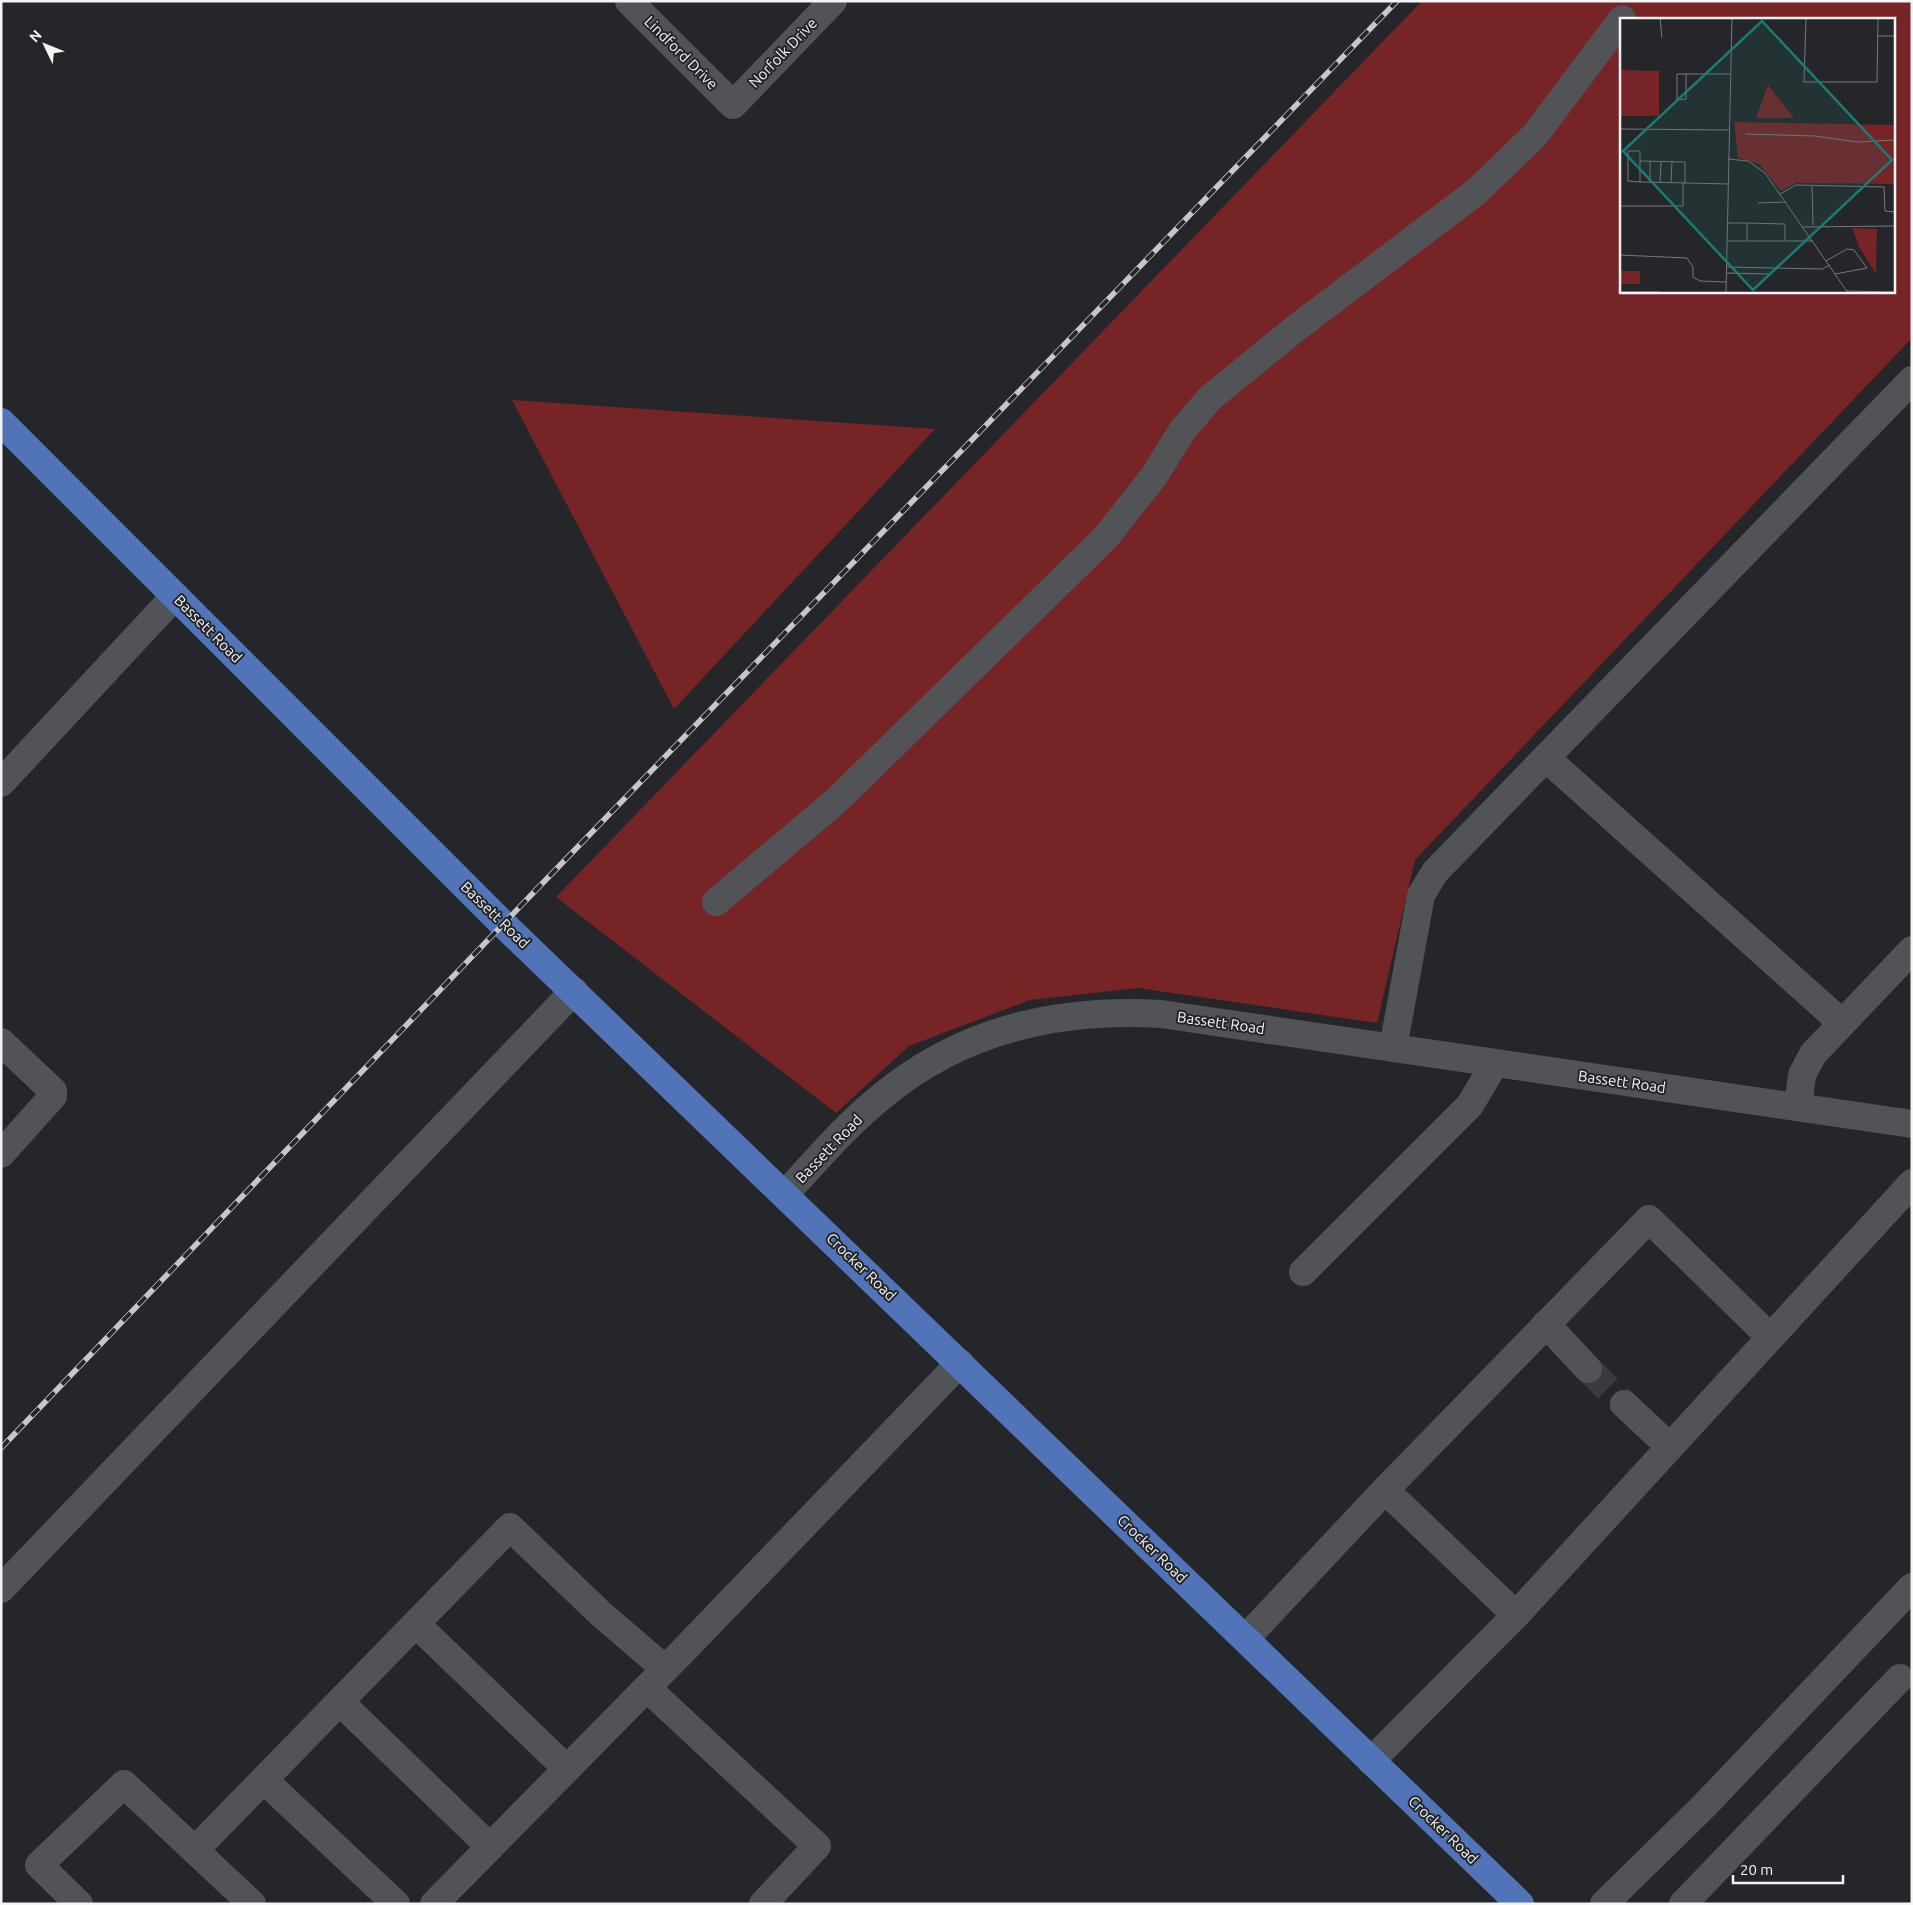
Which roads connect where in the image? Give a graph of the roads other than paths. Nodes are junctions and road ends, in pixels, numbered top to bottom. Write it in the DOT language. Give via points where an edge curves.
graph roads {
  1 [pos="629,1"];
  2 [pos="833,1"];
  3 [pos="1634,1"];
  4 [pos="1623,18"];
  5 [pos="1620,22"];
  6 [pos="734,105"];
  7 [pos="1912,380"];
  8 [pos="1,422"];
  9 [pos="175,596"];
  10 [pos="1546,758"];
  11 [pos="1,783"];
  12 [pos="716,902"];
  13 [pos="1912,950"];
  14 [pos="574,991"];
  15 [pos="1842,1023"];
  16 [pos="1,1042"];
  17 [pos="1393,1048"];
  18 [pos="1495,1063"];
  19 [pos="1798,1107"];
  20 [pos="1912,1124"];
  21 [pos="1,1154"];
  22 [pos="1912,1183"];
  23 [pos="785,1194"];
  24 [pos="1303,1272"];
  25 [pos="1546,1324"];
  26 [pos="1770,1337"];
  27 [pos="960,1363"];
  28 [pos="1588,1369"];
  29 [pos="1624,1404"];
  30 [pos="1670,1447"];
  31 [pos="1385,1490"];
  32 [pos="1912,1587"];
  33 [pos="1,1588"];
  34 [pos="1516,1615"];
  35 [pos="416,1624"];
  36 [pos="1246,1638"];
  37 [pos="656,1678"];
  38 [pos="1900,1678"];
  39 [pos="340,1702"];
  40 [pos="1372,1761"];
  41 [pos="567,1769"];
  42 [pos="264,1780"];
  43 [pos="490,1847"];
  44 [pos="195,1850"];
  45 [pos="78,1904"];
  46 [pos="252,1904"];
  47 [pos="396,1904"];
  48 [pos="434,1904"];
  49 [pos="763,1904"];
  50 [pos="1520,1904"];
  51 [pos="1604,1904"];
  52 [pos="1684,1904"];
  1 -- 6 [label="street, Lindford Drive"];
  2 -- 6 [label="street, Norfolk Drive"];
  3 -- 4 [label="street"];
  5 -- 12 [label="street" via="1535,136 1476,192 1296,328 1210,398 1182,431 1154,476 1106,538 836,801"];
  7 -- 10 [label="street"];
  8 -- 9 [label="main road, Bassett Road"];
  9 -- 11 [label="street"];
  9 -- 14 [label="main road, Bassett Road"];
  10 -- 15 [label="street"];
  10 -- 17 [label="street" via="1435,872 1421,894"];
  13 -- 15 [label="street"];
  14 -- 23 [label="main road, Bassett Road"];
  14 -- 33 [label="street"];
  15 -- 19 [label="street" via="1808,1063 1802,1075"];
  16 -- 21 [label="street" via="53,1091 53,1096"];
  17 -- 18 [label="street, Bassett Road"];
  17 -- 23 [label="street, Bassett Road" via="1161,1014 1109,1012 1012,1026 961,1046 909,1075 863,1113"];
  18 -- 19 [label="street, Bassett Road"];
  18 -- 24 [label="street" via="1470,1105"];
  19 -- 20 [label="street, Bassett Road"];
  22 -- 26 [label="street"];
  23 -- 27 [label="main road, Crocker Road"];
  25 -- 26 [label="street" via="1649,1219"];
  25 -- 28 [label="street"];
  25 -- 31 [label="street"];
  26 -- 30 [label="street"];
  27 -- 36 [label="main road, Crocker Road"];
  27 -- 37 [label="street"];
  29 -- 30 [label="street"];
  30 -- 34 [label="street"];
  31 -- 34 [label="street"];
  31 -- 36 [label="street"];
  32 -- 51 [label="street" via="1704,1806"];
  34 -- 40 [label="street"];
  35 -- 37 [label="street" via="510,1527 601,1614"];
  35 -- 39 [label="street"];
  35 -- 41 [label="street"];
  36 -- 40 [label="main road, Crocker Road"];
  37 -- 41 [label="street"];
  37 -- 49 [label="street" via="817,1846"];
  38 -- 52 [label="street"];
  39 -- 42 [label="street"];
  39 -- 43 [label="street"];
  40 -- 50 [label="main road, Crocker Road"];
  41 -- 43 [label="street"];
  42 -- 44 [label="street"];
  42 -- 47 [label="street"];
  43 -- 48 [label="street"];
  44 -- 45 [label="street" via="124,1784 38,1865"];
  44 -- 46 [label="street"];
}
